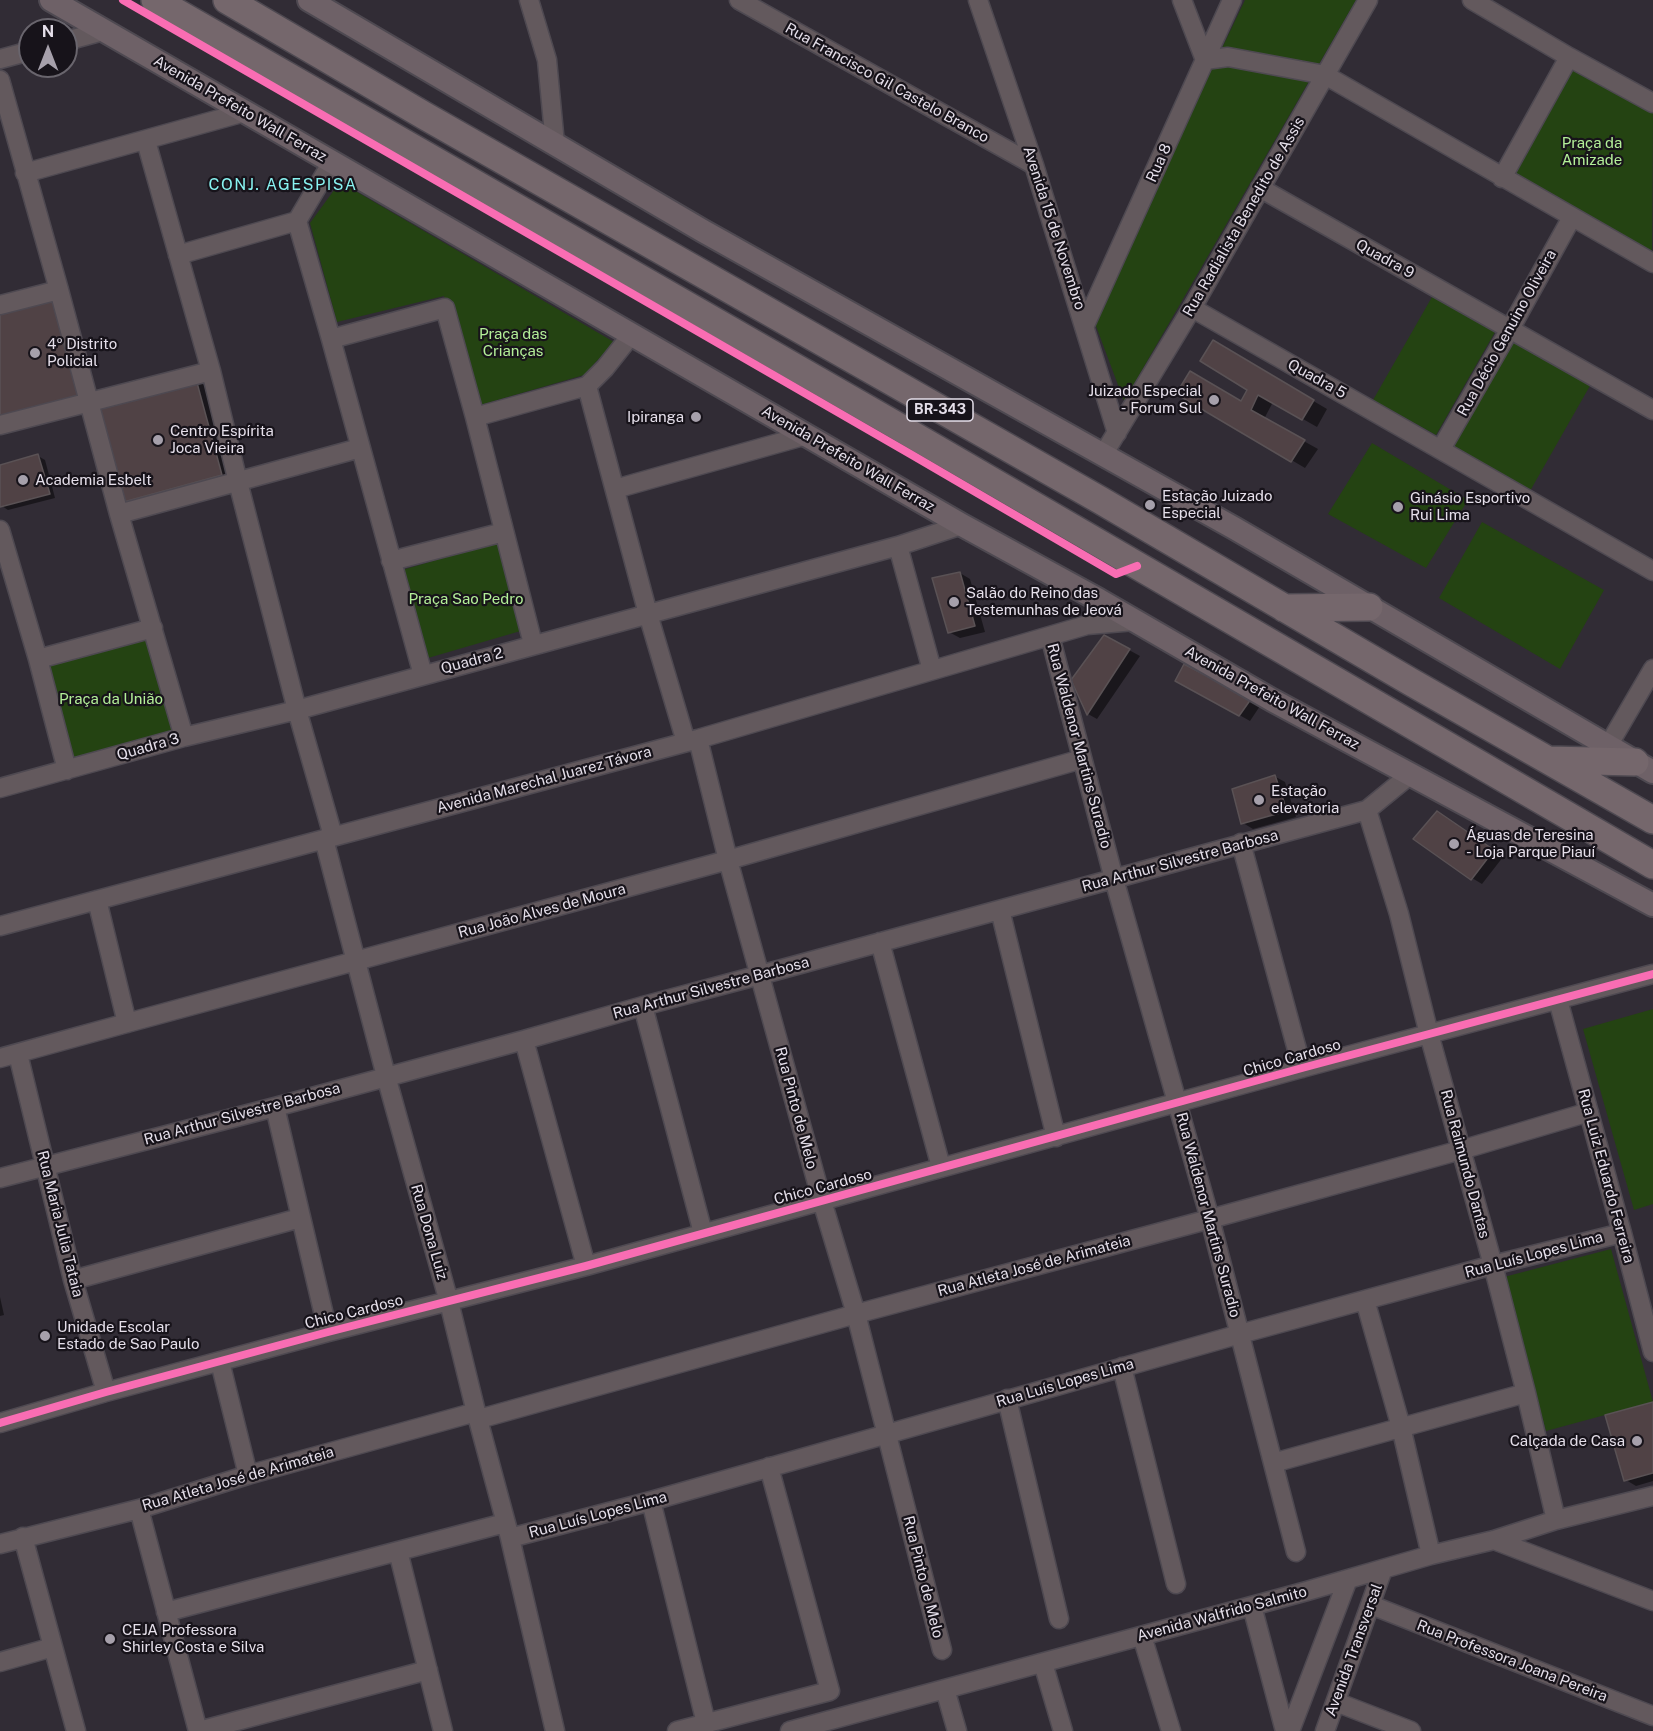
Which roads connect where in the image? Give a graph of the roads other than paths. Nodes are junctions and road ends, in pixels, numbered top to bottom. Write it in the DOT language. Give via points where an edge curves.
graph roads {
  1 [pos="51,0"];
  2 [pos="155,0"];
  3 [pos="227,0"];
  4 [pos="309,0"];
  5 [pos="529,0"];
  6 [pos="739,0"];
  7 [pos="978,0"];
  8 [pos="1182,0"];
  9 [pos="1232,0"];
  10 [pos="1368,0"];
  11 [pos="1472,0"];
  12 [pos="103,31"];
  13 [pos="78,38"];
  14 [pos="18,54"];
  15 [pos="1569,57"];
  16 [pos="0,59"];
  17 [pos="1205,60"];
  18 [pos="1325,75"];
  19 [pos="0,80"];
  20 [pos="1650,95"];
  21 [pos="245,112"];
  22 [pos="146,141"];
  23 [pos="555,144"];
  24 [pos="332,162"];
  25 [pos="1034,165"];
  26 [pos="25,173"];
  27 [pos="1502,178"];
  28 [pos="1260,188"];
  29 [pos="1572,217"];
  30 [pos="297,221"];
  31 [pos="178,255"];
  32 [pos="1653,263"];
  33 [pos="59,290"];
  34 [pos="0,304"];
  35 [pos="1192,308"];
  36 [pos="1085,326"];
  37 [pos="1510,329"];
  38 [pos="632,334"];
  39 [pos="331,339"];
  40 [pos="211,371"];
  41 [pos="587,386"];
  42 [pos="88,402"];
  43 [pos="1653,410"];
  44 [pos="475,417"];
  45 [pos="0,425"];
  46 [pos="1117,433"];
  47 [pos="807,435"];
  48 [pos="360,448"];
  49 [pos="1441,449"];
  50 [pos="1103,455"];
  51 [pos="238,482"];
  52 [pos="615,489"];
  53 [pos="119,514"];
  54 [pos="962,525"];
  55 [pos="504,532"];
  56 [pos="1,538"];
  57 [pos="898,546"];
  58 [pos="391,561"];
  59 [pos="1653,571"];
  60 [pos="1099,600"];
  61 [pos="1370,607"];
  62 [pos="1284,608"];
  63 [pos="648,614"];
  64 [pos="1135,621"];
  65 [pos="1086,625"];
  66 [pos="153,627"];
  67 [pos="1050,636"];
  68 [pos="533,644"];
  69 [pos="38,659"];
  70 [pos="1653,669"];
  71 [pos="932,670"];
  72 [pos="423,675"];
  73 [pos="297,710"];
  74 [pos="184,737"];
  75 [pos="692,740"];
  76 [pos="1608,746"];
  77 [pos="1082,759"];
  78 [pos="1547,760"];
  79 [pos="1644,767"];
  80 [pos="67,770"];
  81 [pos="1411,774"];
  82 [pos="0,788"];
  83 [pos="1367,810"];
  84 [pos="1653,820"];
  85 [pos="329,838"];
  86 [pos="1241,843"];
  87 [pos="728,860"];
  88 [pos="1653,864"];
  89 [pos="1114,879"];
  90 [pos="97,900"];
  91 [pos="1653,905"];
  92 [pos="1000,910"];
  93 [pos="0,926"];
  94 [pos="880,942"];
  95 [pos="356,962"];
  96 [pos="1653,974"];
  97 [pos="760,975"];
  98 [pos="1558,1000"];
  99 [pos="643,1006"];
  100 [pos="127,1023"];
  101 [pos="1429,1034"];
  102 [pos="524,1040"];
  103 [pos="9,1056"];
  104 [pos="1302,1068"];
  105 [pos="386,1076"];
  106 [pos="1177,1104"];
  107 [pos="275,1107"];
  108 [pos="1588,1112"];
  109 [pos="1056,1137"];
  110 [pos="1461,1150"];
  111 [pos="45,1165"];
  112 [pos="941,1167"];
  113 [pos="0,1178"];
  114 [pos="822,1202"];
  115 [pos="300,1218"];
  116 [pos="1210,1219"];
  117 [pos="703,1233"];
  118 [pos="1622,1233"];
  119 [pos="1493,1265"];
  120 [pos="586,1266"];
  121 [pos="73,1280"];
  122 [pos="1365,1300"];
  123 [pos="449,1302"];
  124 [pos="856,1314"];
  125 [pos="328,1332"];
  126 [pos="1240,1334"];
  127 [pos="1653,1352"];
  128 [pos="220,1362"];
  129 [pos="1122,1367"];
  130 [pos="106,1392"];
  131 [pos="1526,1393"];
  132 [pos="1007,1399"];
  133 [pos="477,1416"];
  134 [pos="0,1424"];
  135 [pos="1401,1427"];
  136 [pos="886,1433"];
  137 [pos="1273,1463"];
  138 [pos="770,1467"];
  139 [pos="248,1475"];
  140 [pos="1653,1496"];
  141 [pos="651,1501"];
  142 [pos="139,1509"];
  143 [pos="1556,1520"];
  144 [pos="508,1531"];
  145 [pos="23,1537"];
  146 [pos="1494,1540"];
  147 [pos="0,1544"];
  148 [pos="398,1551"];
  149 [pos="1296,1552"];
  150 [pos="1431,1555"];
  151 [pos="1383,1569"];
  152 [pos="1348,1579"];
  153 [pos="1176,1584"];
  154 [pos="1653,1601"];
  155 [pos="1371,1605"];
  156 [pos="1252,1606"];
  157 [pos="166,1612"];
  158 [pos="1059,1619"];
  159 [pos="1142,1636"];
  160 [pos="53,1647"];
  161 [pos="942,1650"];
  162 [pos="0,1662"];
  163 [pos="1043,1663"];
  164 [pos="428,1670"];
  165 [pos="945,1689"];
  166 [pos="1336,1702"];
  167 [pos="1653,1716"];
  168 [pos="706,1723"];
  169 [pos="845,1724"];
  170 [pos="76,1731"];
  171 [pos="199,1731"];
  172 [pos="444,1731"];
  173 [pos="555,1731"];
  174 [pos="677,1731"];
  175 [pos="790,1731"];
  176 [pos="957,1731"];
  177 [pos="1063,1731"];
  178 [pos="1171,1731"];
  179 [pos="1285,1731"];
  180 [pos="1290,1731"];
  181 [pos="1325,1731"];
  182 [pos="1411,1731"];
  1 -- 12 [label="main road, Avenida Prefeito Wall Ferraz"];
  2 -- 88 [label="highway, BR-343"];
  3 -- 62 [label="highway, BR-343"];
  4 -- 23 [label="main road"];
  5 -- 23 [label="street" via="547,60"];
  6 -- 25 [label="street, Rua Francisco Gil Castelo Branco"];
  7 -- 25 [label="street, Avenida 15 de Novembro"];
  8 -- 17 [label="street"];
  9 -- 17 [label="street, Rua 8"];
  10 -- 18 [label="street, Rua Radialista Benedito de Assis"];
  11 -- 15 [label="street"];
  12 -- 13 [label="street"];
  12 -- 21 [label="main road, Avenida Prefeito Wall Ferraz"];
  14 -- 16 [label="street"];
  15 -- 20 [label="street"];
  15 -- 27 [label="street"];
  17 -- 18 [label="street" via="1228,57"];
  17 -- 36 [label="street, Rua 8"];
  18 -- 27 [label="street"];
  18 -- 28 [label="street, Rua Radialista Benedito de Assis"];
  19 -- 26 [label="street"];
  21 -- 22 [label="street"];
  21 -- 24 [label="main road, Avenida Prefeito Wall Ferraz"];
  22 -- 26 [label="street"];
  22 -- 31 [label="street"];
  23 -- 50 [label="main road"];
  24 -- 30 [label="street"];
  24 -- 38 [label="main road, Avenida Prefeito Wall Ferraz"];
  25 -- 36 [label="street, Avenida 15 de Novembro"];
  26 -- 33 [label="street"];
  27 -- 29 [label="street"];
  28 -- 35 [label="street, Rua Radialista Benedito de Assis"];
  28 -- 37 [label="street, Quadra 9"];
  29 -- 32 [label="street"];
  29 -- 37 [label="street, Rua Décio Genuino Oliveira"];
  30 -- 31 [label="street"];
  30 -- 39 [label="street"];
  31 -- 40 [label="street"];
  33 -- 34 [label="street"];
  33 -- 42 [label="street"];
  35 -- 46 [label="street, Rua Radialista Benedito de Assis"];
  35 -- 49 [label="street, Quadra 5"];
  36 -- 46 [label="street, Avenida 15 de Novembro"];
  37 -- 43 [label="street, Quadra 9"];
  37 -- 49 [label="street, Rua Décio Genuino Oliveira"];
  38 -- 41 [label="street"];
  38 -- 47 [label="main road, Avenida Prefeito Wall Ferraz"];
  39 -- 44 [label="street" via="445,308"];
  39 -- 48 [label="street"];
  40 -- 42 [label="street"];
  40 -- 51 [label="street"];
  41 -- 44 [label="street"];
  41 -- 52 [label="street, Rua Pinto de Melo"];
  42 -- 45 [label="street"];
  42 -- 53 [label="street"];
  44 -- 55 [label="street"];
  46 -- 50 [label="street"];
  47 -- 52 [label="street"];
  47 -- 54 [label="main road, Avenida Prefeito Wall Ferraz"];
  48 -- 51 [label="street"];
  48 -- 58 [label="street"];
  49 -- 59 [label="street, Quadra 5"];
  50 -- 61 [label="main road"];
  51 -- 53 [label="street"];
  51 -- 73 [label="street"];
  52 -- 63 [label="street, Rua Pinto de Melo"];
  53 -- 66 [label="street"];
  54 -- 57 [label="street, Quadra 2"];
  54 -- 60 [label="main road, Avenida Prefeito Wall Ferraz"];
  55 -- 58 [label="street"];
  55 -- 68 [label="street"];
  56 -- 69 [label="street"];
  57 -- 63 [label="street, Quadra 2"];
  57 -- 71 [label="street"];
  58 -- 72 [label="street"];
  60 -- 64 [label="main road, Avenida Prefeito Wall Ferraz"];
  60 -- 65 [label="street"];
  61 -- 62 [label="highway"];
  61 -- 76 [label="main road"];
  62 -- 78 [label="highway, BR-343"];
  63 -- 68 [label="street, Quadra 2"];
  63 -- 75 [label="street, Rua Pinto de Melo"];
  64 -- 65 [label="street, Avenida Marechal Juarez Távora"];
  64 -- 81 [label="main road, Avenida Prefeito Wall Ferraz"];
  65 -- 67 [label="street, Avenida Marechal Juarez Távora"];
  66 -- 69 [label="street"];
  66 -- 74 [label="street"];
  67 -- 71 [label="street, Avenida Marechal Juarez Távora"];
  67 -- 77 [label="street, Rua Waldenor Martins Suradio"];
  68 -- 72 [label="street, Quadra 2"];
  69 -- 80 [label="street"];
  70 -- 76 [label="street"];
  71 -- 75 [label="street, Avenida Marechal Juarez Távora"];
  72 -- 73 [label="street, Quadra 2"];
  73 -- 74 [label="street, Quadra 3"];
  73 -- 85 [label="street, Rua Dona Luiz"];
  74 -- 80 [label="street, Quadra 3"];
  75 -- 85 [label="street, Avenida Marechal Juarez Távora"];
  75 -- 87 [label="street, Rua Pinto de Melo"];
  76 -- 79 [label="main road"];
  77 -- 87 [label="street, Rua João Alves de Moura"];
  77 -- 89 [label="street, Rua Waldenor Martins Suradio"];
  78 -- 79 [label="highway"];
  78 -- 84 [label="highway, BR-343"];
  80 -- 82 [label="street, Quadra 3"];
  81 -- 83 [label="street, Rua Arthur Silvestre Barbosa"];
  81 -- 91 [label="main road, Avenida Prefeito Wall Ferraz"];
  83 -- 86 [label="street, Rua Arthur Silvestre Barbosa"];
  83 -- 101 [label="street, Rua Raimundo Dantas" via="1399,914"];
  85 -- 90 [label="street, Avenida Marechal Juarez Távora"];
  85 -- 95 [label="street, Rua Dona Luiz"];
  86 -- 89 [label="street, Rua Arthur Silvestre Barbosa"];
  86 -- 104 [label="street"];
  87 -- 95 [label="street, Rua João Alves de Moura"];
  87 -- 97 [label="street, Rua Pinto de Melo"];
  89 -- 92 [label="street, Rua Arthur Silvestre Barbosa"];
  89 -- 106 [label="street, Rua Waldenor Martins Suradio"];
  90 -- 93 [label="street, Avenida Marechal Juarez Távora"];
  90 -- 100 [label="street"];
  92 -- 94 [label="street, Rua Arthur Silvestre Barbosa"];
  92 -- 109 [label="street"];
  94 -- 97 [label="street, Rua Arthur Silvestre Barbosa"];
  94 -- 112 [label="street"];
  95 -- 100 [label="street, Rua João Alves de Moura"];
  95 -- 105 [label="street, Rua Dona Luiz"];
  96 -- 98 [label="street, Chico Cardoso"];
  97 -- 99 [label="street, Rua Arthur Silvestre Barbosa"];
  97 -- 114 [label="street, Rua Pinto de Melo"];
  98 -- 101 [label="street, Chico Cardoso"];
  98 -- 108 [label="street, Rua Luiz Eduardo Ferreira"];
  99 -- 102 [label="street, Rua Arthur Silvestre Barbosa"];
  99 -- 117 [label="street"];
  100 -- 103 [label="street, Rua João Alves de Moura"];
  101 -- 104 [label="street, Chico Cardoso"];
  101 -- 110 [label="street, Rua Raimundo Dantas"];
  102 -- 105 [label="street, Rua Arthur Silvestre Barbosa"];
  102 -- 120 [label="street"];
  103 -- 111 [label="street, Rua Maria Julia Tataia"];
  104 -- 106 [label="street, Chico Cardoso"];
  105 -- 107 [label="street, Rua Arthur Silvestre Barbosa"];
  105 -- 123 [label="street, Rua Dona Luiz"];
  106 -- 109 [label="street, Chico Cardoso"];
  106 -- 116 [label="street, Rua Waldenor Martins Suradio"];
  107 -- 111 [label="street, Rua Arthur Silvestre Barbosa"];
  107 -- 115 [label="street"];
  108 -- 110 [label="street, Rua Atleta José de Arimateia"];
  108 -- 118 [label="street, Rua Luiz Eduardo Ferreira"];
  109 -- 112 [label="street, Chico Cardoso"];
  110 -- 116 [label="street, Rua Atleta José de Arimateia"];
  110 -- 119 [label="street, Rua Raimundo Dantas"];
  111 -- 113 [label="street, Rua Arthur Silvestre Barbosa"];
  111 -- 121 [label="street, Rua Maria Julia Tataia"];
  112 -- 114 [label="street, Chico Cardoso"];
  114 -- 117 [label="street, Chico Cardoso"];
  114 -- 124 [label="street, Rua Pinto de Melo"];
  115 -- 121 [label="street"];
  115 -- 125 [label="street"];
  116 -- 124 [label="street, Rua Atleta José de Arimateia"];
  116 -- 126 [label="street, Rua Waldenor Martins Suradio"];
  117 -- 120 [label="street, Chico Cardoso"];
  118 -- 119 [label="street, Rua Luís Lopes Lima"];
  118 -- 127 [label="street, Rua Luiz Eduardo Ferreira"];
  119 -- 122 [label="street, Rua Luís Lopes Lima"];
  119 -- 131 [label="street, Rua Raimundo Dantas"];
  120 -- 123 [label="street, Chico Cardoso"];
  121 -- 130 [label="street, Rua Maria Julia Tataia"];
  122 -- 126 [label="street, Rua Luís Lopes Lima"];
  122 -- 135 [label="street"];
  123 -- 125 [label="street, Chico Cardoso"];
  123 -- 133 [label="street, Rua Dona Luiz"];
  124 -- 133 [label="street, Rua Atleta José de Arimateia"];
  124 -- 136 [label="street, Rua Pinto de Melo"];
  125 -- 128 [label="street, Chico Cardoso"];
  126 -- 129 [label="street, Rua Luís Lopes Lima"];
  126 -- 137 [label="street, Rua Waldenor Martins Suradio"];
  128 -- 130 [label="street, Chico Cardoso"];
  128 -- 139 [label="street"];
  129 -- 132 [label="street, Rua Luís Lopes Lima"];
  129 -- 153 [label="street"];
  130 -- 134 [label="street, Chico Cardoso"];
  131 -- 135 [label="street"];
  131 -- 143 [label="street, Rua Raimundo Dantas"];
  132 -- 136 [label="street, Rua Luís Lopes Lima"];
  132 -- 158 [label="street"];
  133 -- 139 [label="street, Rua Atleta José de Arimateia"];
  133 -- 144 [label="street, Rua Dona Luiz"];
  135 -- 137 [label="street"];
  135 -- 150 [label="street"];
  136 -- 138 [label="street, Rua Luís Lopes Lima"];
  136 -- 161 [label="street, Rua Pinto de Melo"];
  137 -- 149 [label="street, Rua Waldenor Martins Suradio"];
  138 -- 141 [label="street, Rua Luís Lopes Lima"];
  138 -- 168 [label="street" via="830,1691"];
  139 -- 142 [label="street, Rua Atleta José de Arimateia"];
  140 -- 143 [label="street, Avenida Walfrido Salmito"];
  141 -- 144 [label="street, Rua Luís Lopes Lima"];
  141 -- 168 [label="street"];
  142 -- 145 [label="street, Rua Atleta José de Arimateia"];
  142 -- 157 [label="street"];
  143 -- 146 [label="street, Avenida Walfrido Salmito"];
  144 -- 148 [label="street, Rua Luís Lopes Lima"];
  144 -- 173 [label="street, Rua Dona Luiz"];
  145 -- 147 [label="street, Rua Atleta José de Arimateia"];
  145 -- 160 [label="street"];
  146 -- 150 [label="street, Avenida Walfrido Salmito"];
  146 -- 154 [label="street"];
  148 -- 157 [label="street, Rua Luís Lopes Lima"];
  148 -- 164 [label="street"];
  150 -- 151 [label="street, Avenida Walfrido Salmito"];
  151 -- 152 [label="street, Avenida Walfrido Salmito"];
  151 -- 155 [label="street, Avenida Transversal"];
  152 -- 156 [label="street, Avenida Walfrido Salmito"];
  152 -- 180 [label="street, Avenida Transversal"];
  155 -- 166 [label="street, Avenida Transversal"];
  155 -- 167 [label="street, Rua Professora Joana Pereira"];
  156 -- 159 [label="street, Avenida Walfrido Salmito"];
  156 -- 179 [label="street"];
  157 -- 171 [label="street"];
  159 -- 163 [label="street, Avenida Walfrido Salmito"];
  159 -- 178 [label="street"];
  160 -- 162 [label="street"];
  160 -- 170 [label="street"];
  163 -- 165 [label="street, Avenida Walfrido Salmito"];
  163 -- 177 [label="street"];
  164 -- 171 [label="street"];
  164 -- 172 [label="street"];
  165 -- 169 [label="street, Avenida Walfrido Salmito"];
  165 -- 176 [label="street"];
  166 -- 181 [label="street, Avenida Transversal"];
  166 -- 182 [label="street"];
  168 -- 174 [label="street"];
  169 -- 175 [label="street, Avenida Walfrido Salmito"];
}
